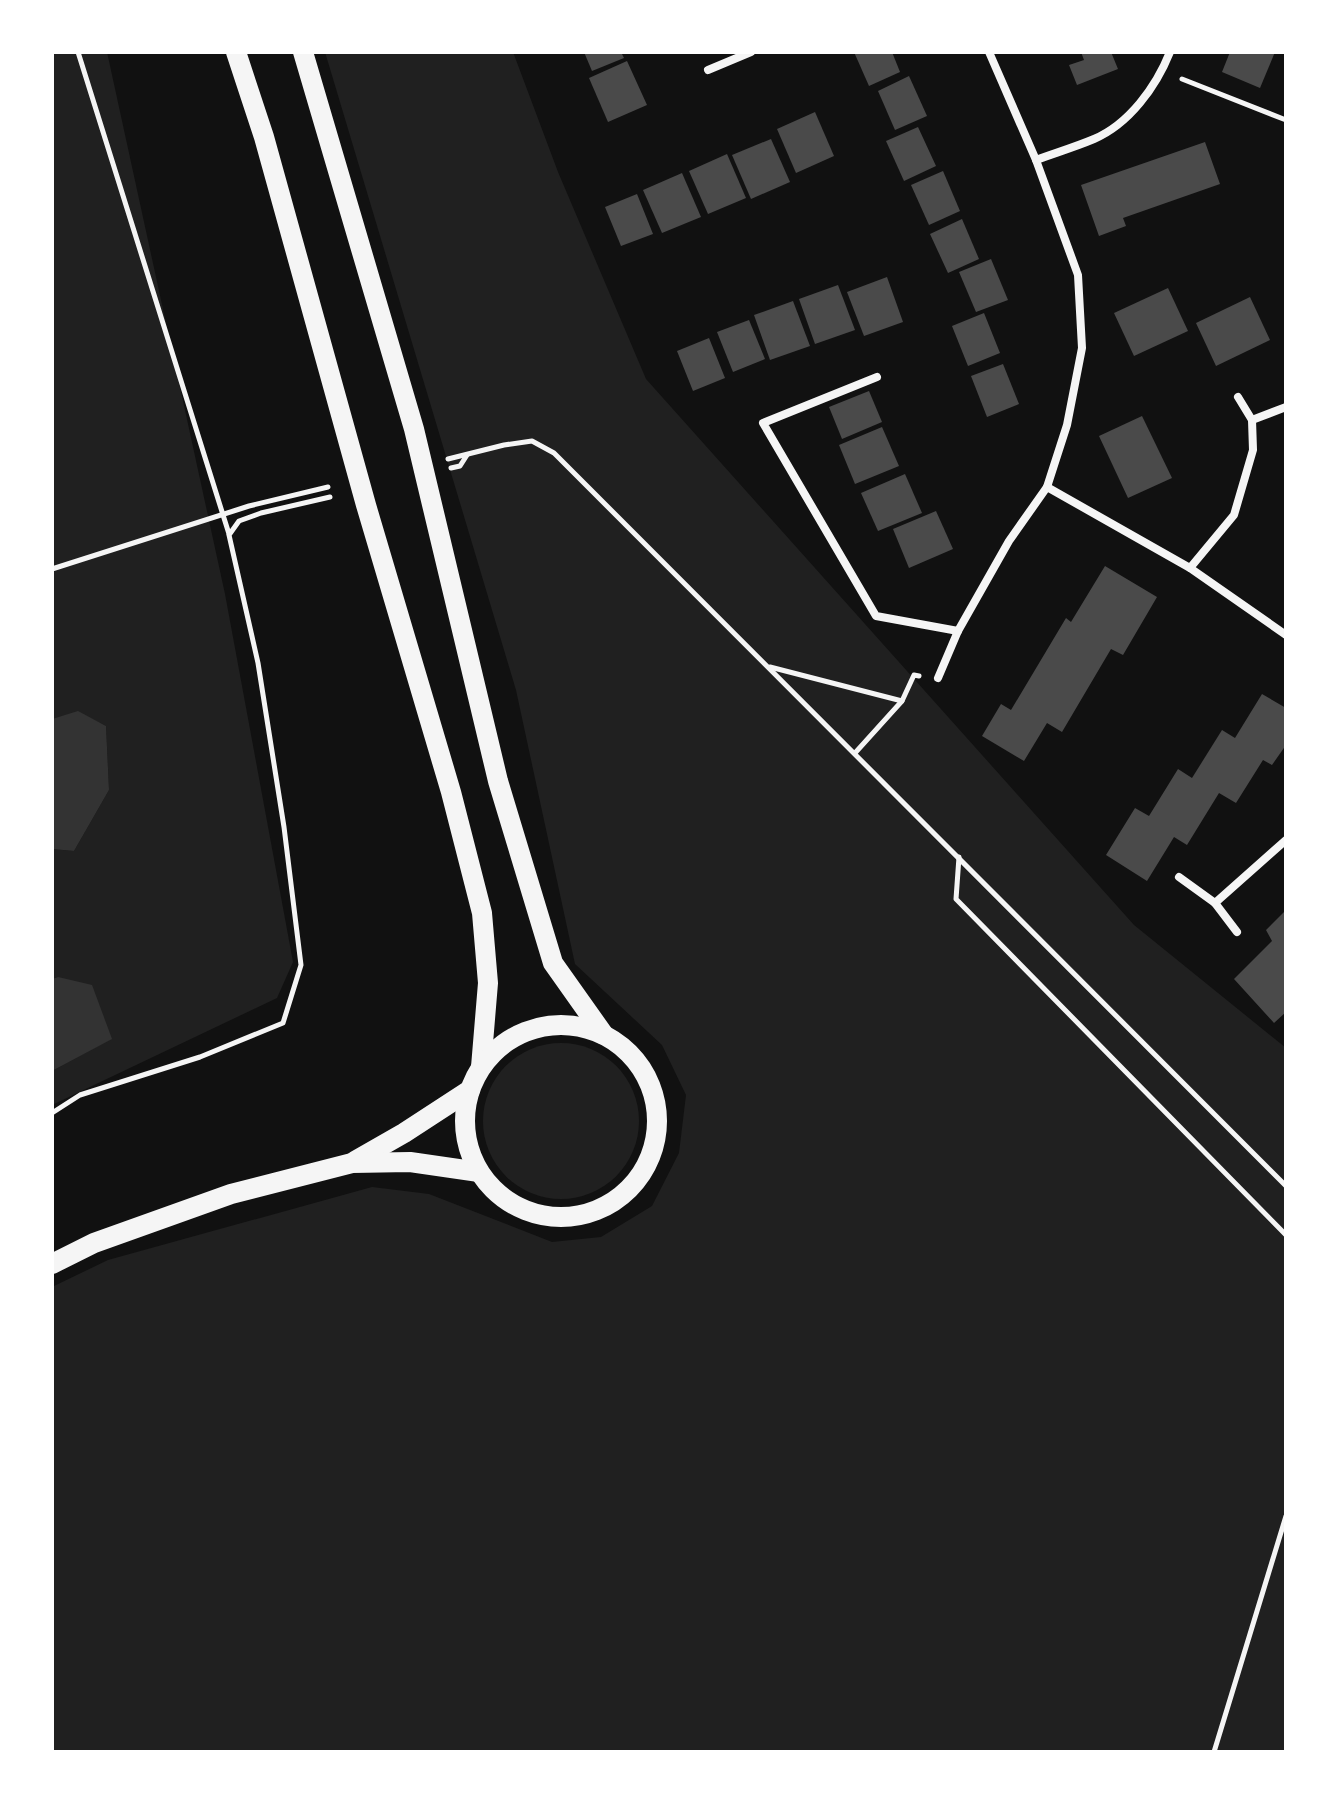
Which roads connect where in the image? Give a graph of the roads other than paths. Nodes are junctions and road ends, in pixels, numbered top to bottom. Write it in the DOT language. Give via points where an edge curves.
graph roads {
  1 [pos="236,52"];
  2 [pos="303,52"];
  3 [pos="751,52"];
  4 [pos="989,52"];
  5 [pos="1170,52"];
  6 [pos="708,70"];
  7 [pos="1036,160"];
  8 [pos="877,377"];
  9 [pos="1238,397"];
  10 [pos="1286,407"];
  11 [pos="1252,420"];
  12 [pos="1047,487"];
  13 [pos="1190,568"];
  14 [pos="958,631"];
  15 [pos="1286,635"];
  16 [pos="938,678"];
  17 [pos="1286,840"];
  18 [pos="1179,877"];
  19 [pos="1215,903"];
  20 [pos="1237,932"];
  21 [pos="604,1035"];
  22 [pos="481,1067"];
  23 [pos="470,1090"];
  24 [pos="352,1163"];
  25 [pos="479,1172"];
  26 [pos="52,1264"];
  1 -- 22 [label="main road" via="482,913 488,983"];
  2 -- 21 [label="main road" via="414,429 498,781 553,963"];
  3 -- 6 [label="street"];
  4 -- 7 [label="street"];
  5 -- 7 [label="street" via="1135,110 1098,138"];
  7 -- 12 [label="street" via="1078,275 1082,348 1067,425"];
  8 -- 14 [label="street" via="763,423 876,616"];
  9 -- 11 [label="street"];
  10 -- 11 [label="street"];
  11 -- 13 [label="street" via="1253,450 1234,515"];
  12 -- 13 [label="street"];
  12 -- 14 [label="street"];
  13 -- 15 [label="street"];
  14 -- 16 [label="street"];
  17 -- 19 [label="street"];
  18 -- 19 [label="street"];
  19 -- 20 [label="street"];
  21 -- 22 [label="main road" via="564,1026 523,1032"];
  21 -- 25 [label="main road" via="630,1054 648,1080 657,1112 655,1144 643,1173 621,1197 592,1213 560,1218 529,1212 500,1196"];
  22 -- 23 [label="main road"];
  23 -- 24 [label="main road"];
  23 -- 25 [label="main road" via="468,1146"];
  24 -- 25 [label="main road" via="410,1162"];
  24 -- 26 [label="main road" via="231,1194 94,1243"];
}
